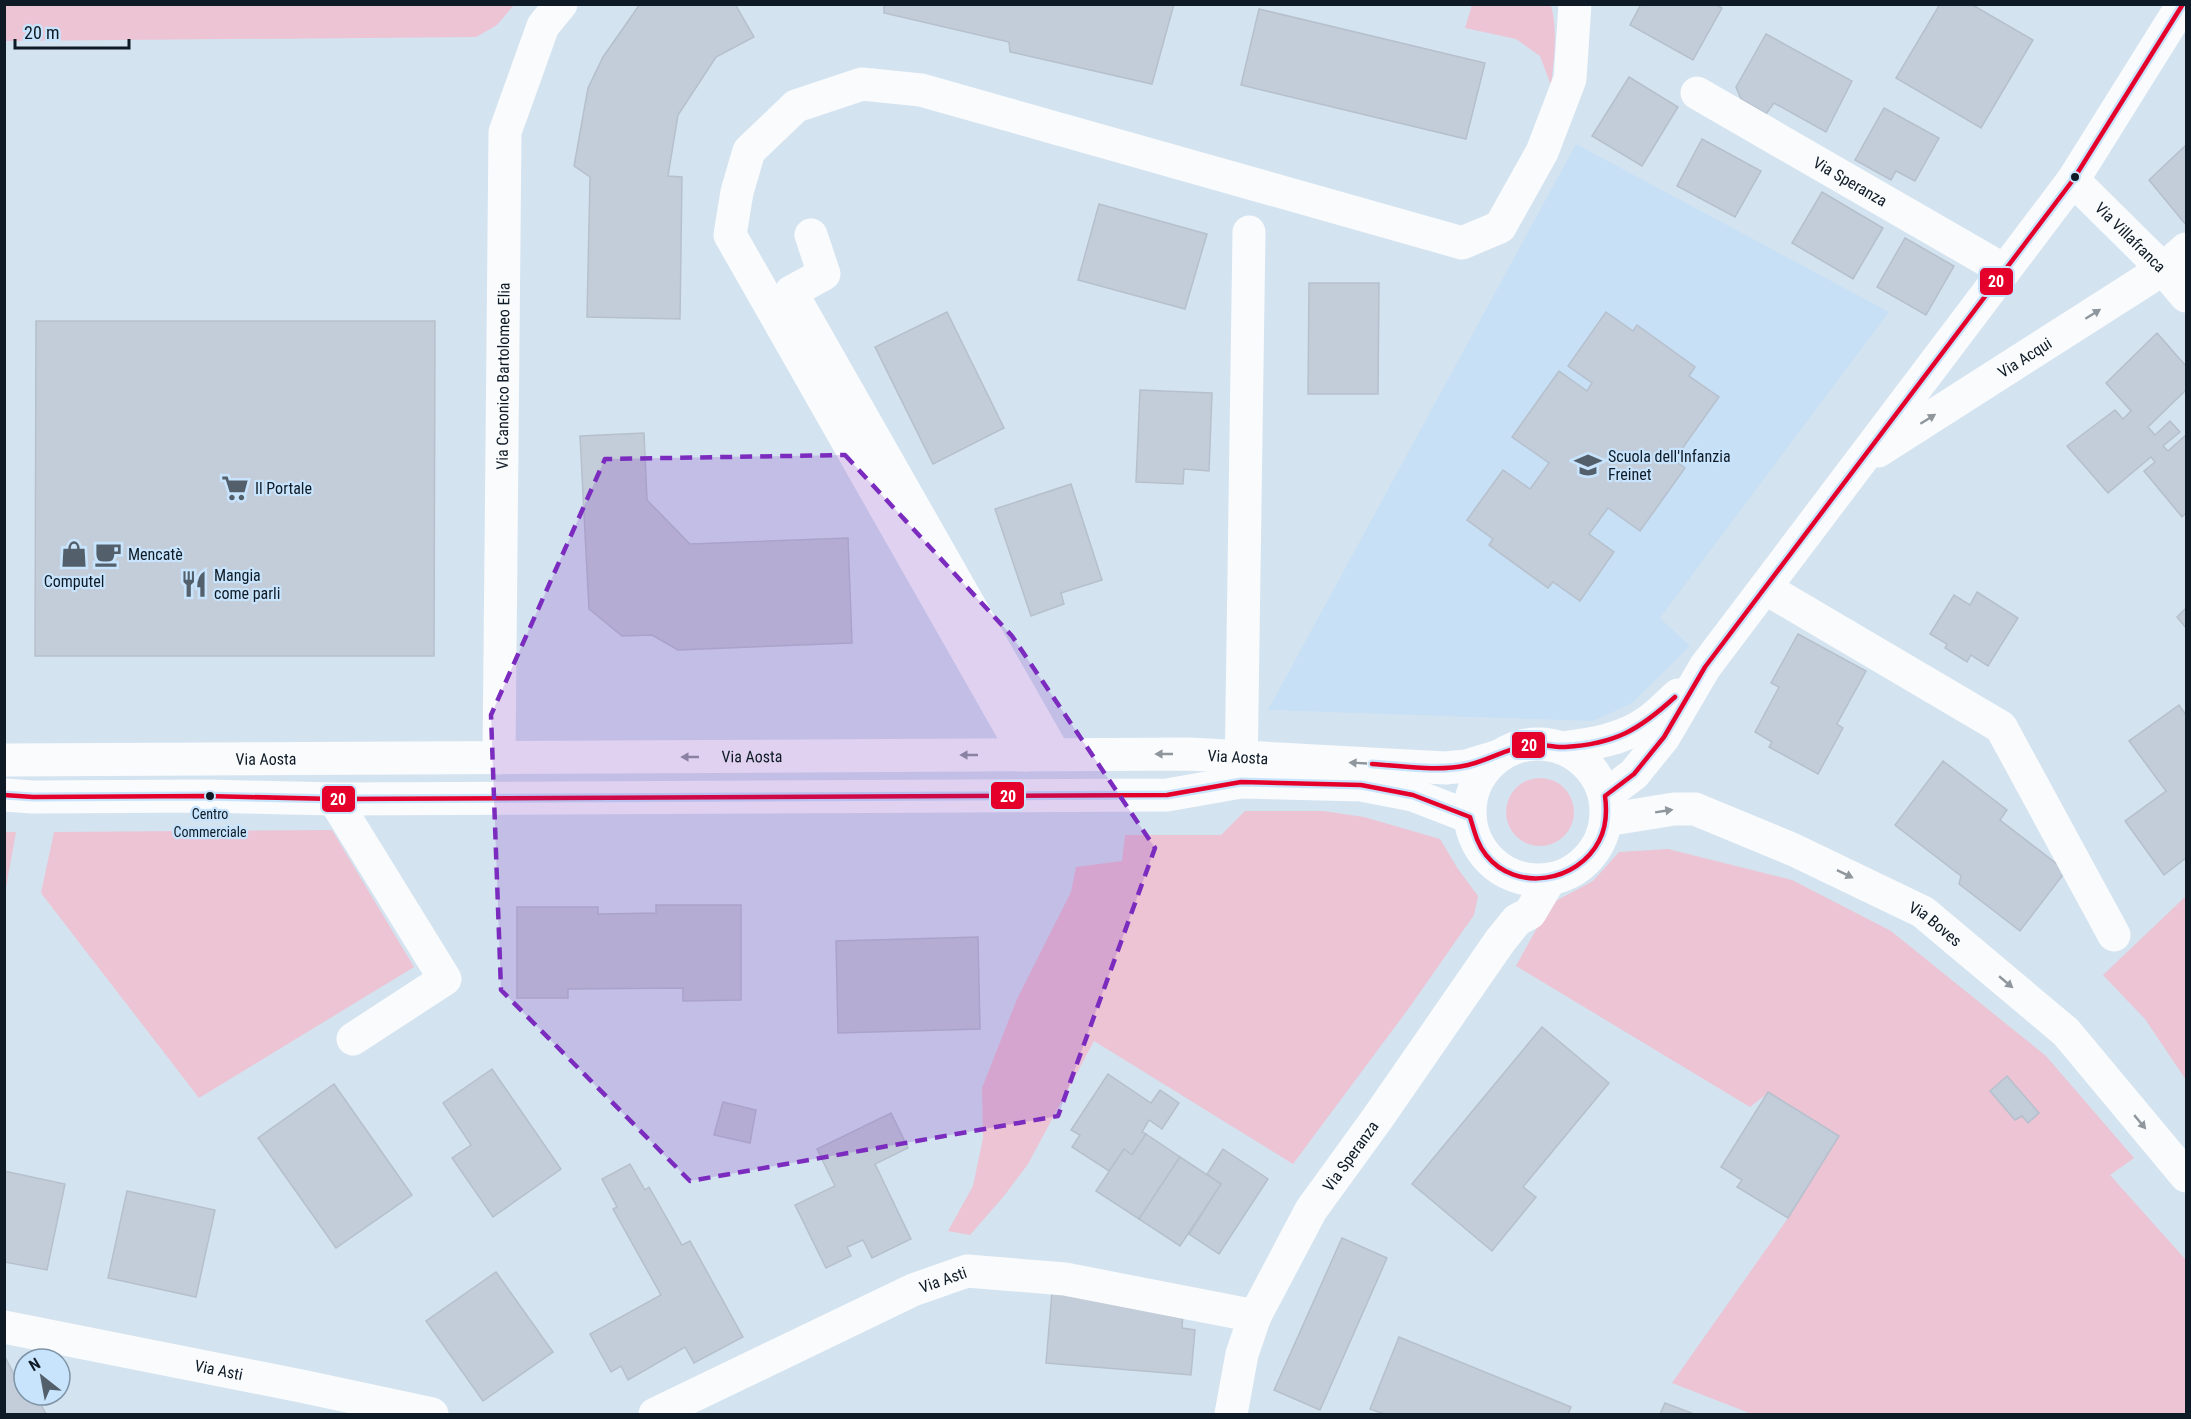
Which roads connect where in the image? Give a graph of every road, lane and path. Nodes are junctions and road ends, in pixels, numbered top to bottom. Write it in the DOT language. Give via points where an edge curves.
graph roads {
  1 [pos="561,4"];
  2 [pos="1575,4"];
  3 [pos="2183,4"];
  4 [pos="1697,93"];
  5 [pos="2073,180"];
  6 [pos="1249,232"];
  7 [pos="811,235"];
  8 [pos="2175,259"];
  9 [pos="2004,270"];
  10 [pos="2187,296"];
  11 [pos="1861,461"];
  12 [pos="1765,588"];
  13 [pos="1699,675"];
  14 [pos="1562,748"];
  15 [pos="1040,754"];
  16 [pos="1499,756"];
  17 [pos="499,758"];
  18 [pos="206,759"];
  19 [pos="4,760"];
  20 [pos="1241,770"];
  21 [pos="4,795"];
  22 [pos="206,796"];
  23 [pos="334,799"];
  24 [pos="1605,808"];
  25 [pos="1470,817"];
  26 [pos="1536,878"];
  27 [pos="2114,935"];
  28 [pos="354,1039"];
  29 [pos="2187,1176"];
  30 [pos="1255,1316"];
  31 [pos="4,1327"];
  32 [pos="432,1414"];
  33 [pos="656,1414"];
  34 [pos="1231,1414"];
  1 -- 17 [label="street, Via Canonico Bartolomeo Elia" via="543,26 506,132"];
  2 -- 15 [label="street" via="1570,80 1542,152 1500,227 1462,243 921,90 862,84 796,106 749,151 730,235"];
  3 -- 5 [label="street"];
  4 -- 9 [label="street, Via Speranza"];
  5 -- 8 [label="street, Via Villafranca"];
  5 -- 9 [label="street"];
  6 -- 20 [label="street"];
  7 -- 15 [label="street" via="824,274 790,291"];
  8 -- 10 [label="street, Via Villafranca"];
  11 -- 8 [label="street, Via Acqui, one-way"];
  9 -- 11 [label="street"];
  11 -- 12 [label="street"];
  12 -- 13 [label="street"];
  12 -- 27 [label="street" via="2001,727"];
  13 -- 14 [label="street" via="1647,722 1632,730 1597,744"];
  13 -- 24 [label="street" via="1664,737"];
  14 -- 16 [label="street" via="1540,743"];
  14 -- 24 [label="street" via="1582,759 1596,776"];
  15 -- 17 [label="street, Via Aosta, one-way"];
  20 -- 15 [label="street, Via Aosta, one-way" via="1189,754"];
  16 -- 20 [label="street, Via Aosta, one-way" via="1445,768"];
  16 -- 25 [label="street" via="1477,783"];
  17 -- 18 [label="street, Via Aosta"];
  18 -- 19 [label="street, Via Aosta"];
  18 -- 22 [label="street"];
  20 -- 23 [label="street, Via Aosta" via="1167,795"];
  20 -- 25 [label="street, Via Aosta" via="1413,795"];
  21 -- 22 [label="street, Via Aosta"];
  22 -- 23 [label="street, Via Aosta"];
  23 -- 28 [label="street" via="445,979"];
  24 -- 26 [label="street" via="1600,841 1588,858 1570,872"];
  24 -- 29 [label="street, Via Boves, one-way" via="1695,808 1923,912 2066,1032"];
  25 -- 26 [label="street" via="1476,839 1489,858 1507,872"];
  26 -- 30 [label="street, Via Speranza" via="1516,908 1517,920 1311,1210"];
  30 -- 33 [label="street, Via Asti" via="1065,1280 967,1271 913,1290"];
  30 -- 34 [label="street, Via Speranza" via="1242,1354"];
  31 -- 32 [label="street, Via Asti"];
}
